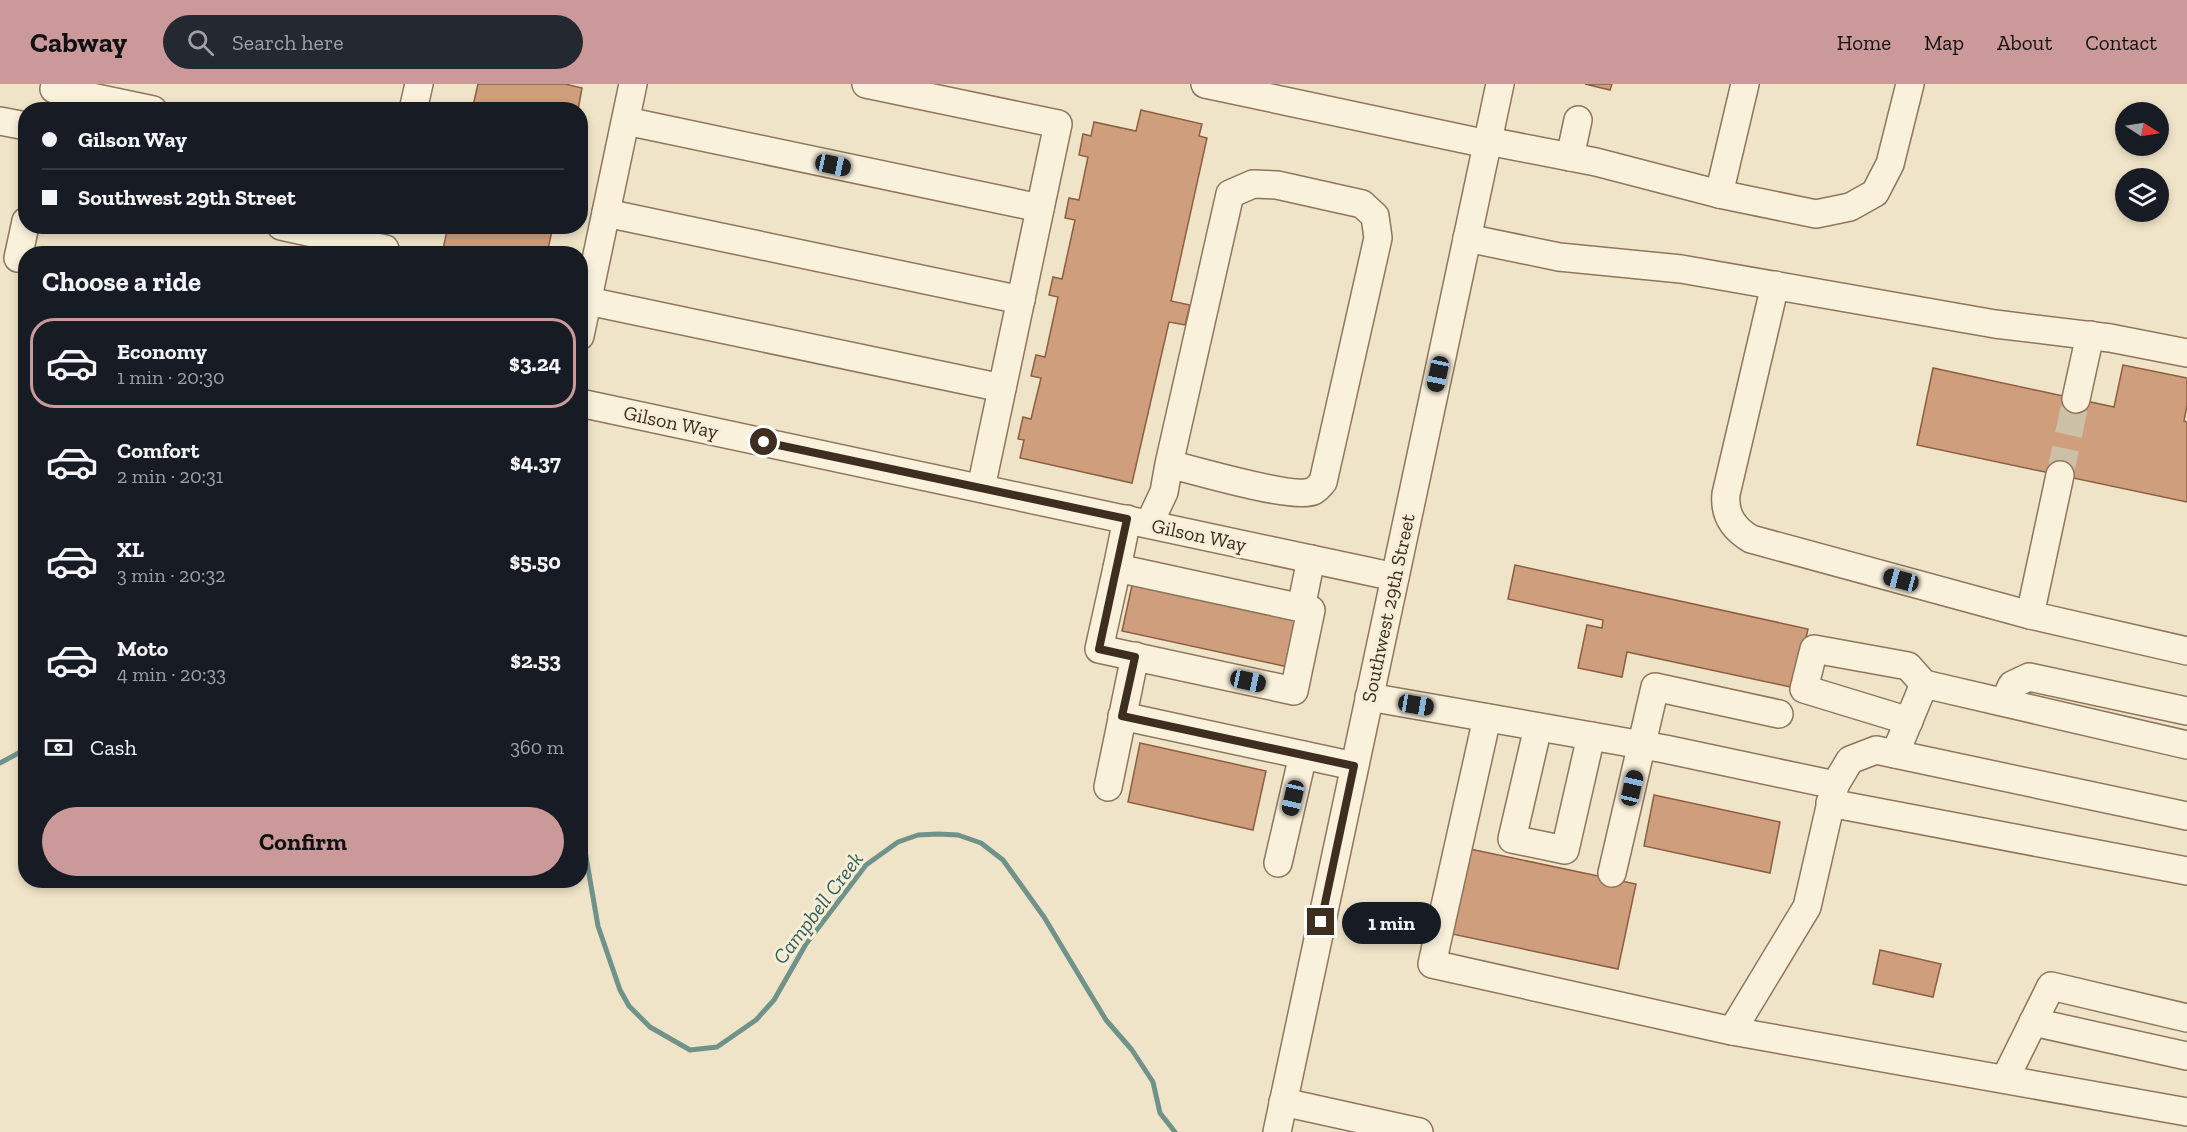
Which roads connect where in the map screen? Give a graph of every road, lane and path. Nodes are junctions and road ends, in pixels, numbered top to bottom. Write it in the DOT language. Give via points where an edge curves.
graph roads {
  1 [pos="419,84"];
  2 [pos="633,84"];
  3 [pos="866,84"];
  4 [pos="1205,84"];
  5 [pos="1500,84"];
  6 [pos="1745,84"];
  7 [pos="1910,84"];
  8 [pos="53,94"];
  9 [pos="103,102"];
  10 [pos="415,102"];
  11 [pos="1578,120"];
  12 [pos="0,121"];
  13 [pos="626,121"];
  14 [pos="18,124"];
  15 [pos="1488,142"];
  16 [pos="1570,157"];
  17 [pos="1719,194"];
  18 [pos="1040,208"];
  19 [pos="606,213"];
  20 [pos="22,234"];
  21 [pos="330,234"];
  22 [pos="1467,238"];
  23 [pos="386,243"];
  24 [pos="14,257"];
  25 [pos="1775,285"];
  26 [pos="1021,300"];
  27 [pos="588,301"];
  28 [pos="2090,335"];
  29 [pos="2187,353"];
  30 [pos="1002,388"];
  31 [pos="2076,399"];
  32 [pos="588,405"];
  33 [pos="1169,464"];
  34 [pos="2060,475"];
  35 [pos="981,488"];
  36 [pos="1138,522"];
  37 [pos="1311,559"];
  38 [pos="1117,568"];
  39 [pos="1395,577"];
  40 [pos="1301,608"];
  41 [pos="2030,615"];
  42 [pos="2187,651"];
  43 [pos="1135,657"];
  44 [pos="1924,684"];
  45 [pos="1369,697"];
  46 [pos="2004,702"];
  47 [pos="2187,711"];
  48 [pos="1779,714"];
  49 [pos="1122,716"];
  50 [pos="1487,718"];
  51 [pos="1909,721"];
  52 [pos="1538,727"];
  53 [pos="1591,736"];
  54 [pos="1642,745"];
  55 [pos="2187,745"];
  56 [pos="1895,754"];
  57 [pos="1303,755"];
  58 [pos="1354,766"];
  59 [pos="1108,787"];
  60 [pos="1833,794"];
  61 [pos="2187,816"];
  62 [pos="1278,863"];
  63 [pos="2187,871"];
  64 [pos="1612,873"];
  65 [pos="2187,1018"];
  66 [pos="2033,1022"];
  67 [pos="1732,1031"];
  68 [pos="2187,1056"];
  69 [pos="2005,1079"];
  70 [pos="1283,1102"];
  71 [pos="2187,1112"];
  72 [pos="1276,1132"];
  73 [pos="1419,1132"];
  1 -- 10 [label="street"];
  2 -- 13 [label="street"];
  3 -- 18 [label="street" via="1058,124"];
  4 -- 15 [label="street"];
  5 -- 15 [label="street, Southwest 29th Street"];
  6 -- 17 [label="street"];
  7 -- 17 [label="street" via="1890,164 1875,193 1850,207 1816,214"];
  8 -- 9 [label="street"];
  11 -- 16 [label="street"];
  12 -- 14 [label="street"];
  13 -- 18 [label="street"];
  13 -- 19 [label="street"];
  15 -- 16 [label="street"];
  15 -- 22 [label="street, Southwest 29th Street"];
  16 -- 17 [label="street"];
  18 -- 26 [label="street"];
  19 -- 26 [label="street"];
  19 -- 27 [label="street"];
  20 -- 24 [label="street"];
  21 -- 23 [label="street"];
  22 -- 25 [label="street" via="1559,257 1682,269"];
  22 -- 39 [label="street, Southwest 29th Street"];
  25 -- 28 [label="street" via="1995,324"];
  25 -- 41 [label="street" via="1726,494 1732,524 1751,539"];
  26 -- 30 [label="street"];
  27 -- 30 [label="street"];
  28 -- 29 [label="street"];
  28 -- 31 [label="street"];
  30 -- 35 [label="street"];
  32 -- 35 [label="street, Gilson Way"];
  33 -- 33 [label="street" via="1230,194 1253,184 1277,185 1362,204 1375,216 1378,238 1323,482 1312,491 1291,492"];
  33 -- 36 [label="street" via="1164,492"];
  34 -- 41 [label="street"];
  35 -- 36 [label="street, Gilson Way"];
  36 -- 37 [label="street, Gilson Way"];
  36 -- 38 [label="street"];
  37 -- 39 [label="street, Gilson Way"];
  37 -- 40 [label="street"];
  38 -- 40 [label="street"];
  38 -- 43 [label="street" via="1099,649"];
  39 -- 45 [label="street, Southwest 29th Street"];
  40 -- 43 [label="street" via="1311,610 1294,691"];
  41 -- 42 [label="street"];
  43 -- 49 [label="street"];
  44 -- 46 [label="street"];
  44 -- 51 [label="street"];
  44 -- 51 [label="street" via="1908,666 1814,649 1804,689"];
  45 -- 50 [label="street"];
  45 -- 58 [label="street, Southwest 29th Street"];
  46 -- 47 [label="street" via="2012,685 2029,677"];
  46 -- 55 [label="street"];
  48 -- 54 [label="street" via="1655,687"];
  49 -- 57 [label="street"];
  49 -- 59 [label="street"];
  50 -- 52 [label="street"];
  50 -- 67 [label="street" via="1432,964"];
  51 -- 56 [label="street"];
  52 -- 53 [label="street"];
  52 -- 53 [label="street" via="1512,839 1565,850"];
  53 -- 54 [label="street"];
  54 -- 60 [label="street"];
  54 -- 64 [label="street"];
  56 -- 60 [label="street" via="1876,750 1850,760"];
  56 -- 61 [label="street"];
  57 -- 58 [label="street"];
  57 -- 62 [label="street"];
  58 -- 70 [label="street, Southwest 29th Street"];
  60 -- 63 [label="street"];
  60 -- 67 [label="street" via="1807,907"];
  65 -- 66 [label="street" via="2051,986"];
  66 -- 68 [label="street"];
  66 -- 69 [label="street"];
  67 -- 69 [label="street"];
  69 -- 71 [label="street"];
  70 -- 72 [label="street, Southwest 29th Street"];
  70 -- 73 [label="street"];
}
